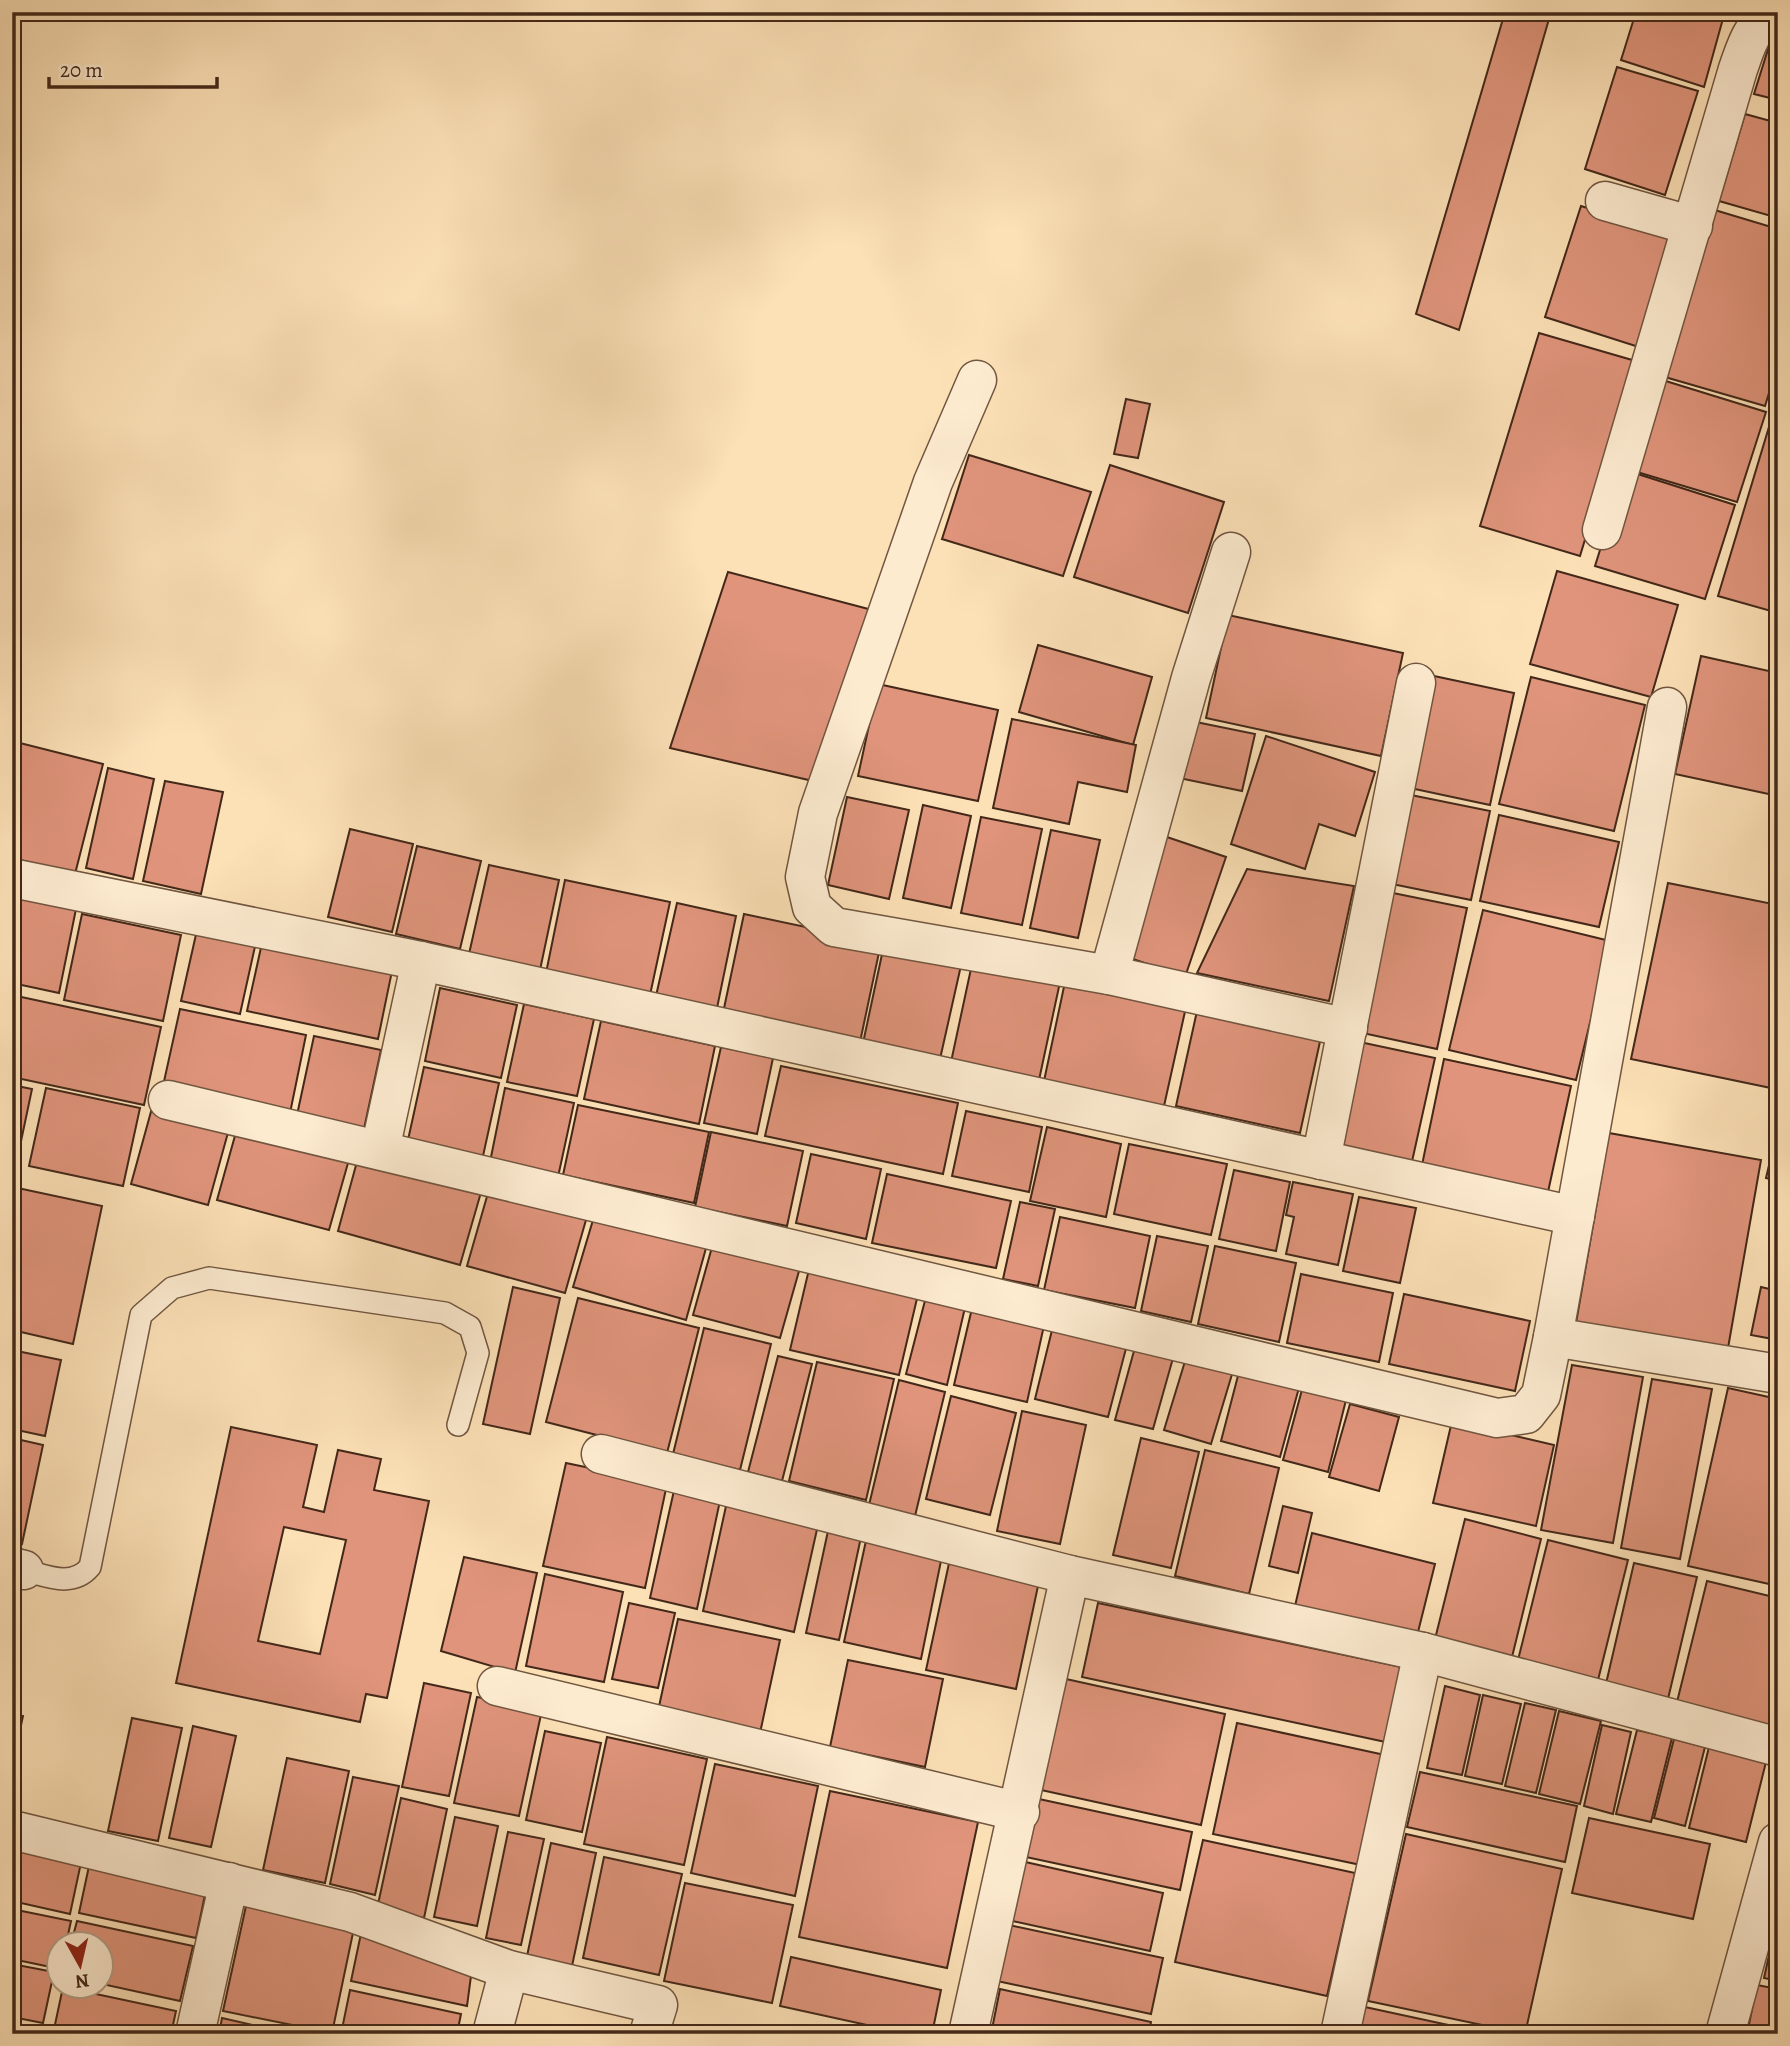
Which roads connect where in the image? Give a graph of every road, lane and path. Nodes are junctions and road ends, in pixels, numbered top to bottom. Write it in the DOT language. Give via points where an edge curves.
graph roads {
  1 [pos="1778,15"];
  2 [pos="1605,201"];
  3 [pos="1693,226"];
  4 [pos="977,380"];
  5 [pos="1602,530"];
  6 [pos="1231,552"];
  7 [pos="1416,683"];
  8 [pos="1667,706"];
  9 [pos="12,878"];
  10 [pos="421,961"];
  11 [pos="1109,975"];
  12 [pos="1348,1028"];
  13 [pos="168,1100"];
  14 [pos="380,1150"];
  15 [pos="1321,1160"];
  16 [pos="1575,1216"];
  17 [pos="1553,1337"];
  18 [pos="1778,1374"];
  19 [pos="458,1425"];
  20 [pos="601,1454"];
  21 [pos="18,1569"];
  22 [pos="1070,1575"];
  23 [pos="1423,1652"];
  24 [pos="497,1686"];
  25 [pos="1778,1747"];
  26 [pos="1020,1812"];
  27 [pos="12,1830"];
  28 [pos="1778,1842"];
  29 [pos="229,1882"];
  30 [pos="509,1970"];
  31 [pos="195,2034"];
  32 [pos="492,2034"];
  33 [pos="649,2034"];
  34 [pos="968,2034"];
  35 [pos="1340,2034"];
  36 [pos="1725,2034"];
  1 -- 3 [label="street" via="1768,17 1750,34"];
  2 -- 3 [label="street"];
  3 -- 5 [label="street"];
  4 -- 11 [label="street" via="933,482 818,813 805,877 812,907 834,927"];
  6 -- 11 [label="street" via="1191,678"];
  7 -- 12 [label="street"];
  8 -- 16 [label="street"];
  9 -- 10 [label="street"];
  10 -- 14 [label="street"];
  10 -- 15 [label="street"];
  11 -- 12 [label="street"];
  12 -- 15 [label="street"];
  13 -- 14 [label="street"];
  14 -- 17 [label="street" via="1497,1418 1526,1414 1541,1395"];
  15 -- 16 [label="street"];
  16 -- 17 [label="street"];
  17 -- 18 [label="street"];
  19 -- 21 [label="lane" via="478,1353 470,1327 445,1313 209,1278 172,1288 141,1315 90,1567 82,1576 65,1580"];
  20 -- 22 [label="street"];
  22 -- 23 [label="street"];
  22 -- 26 [label="street"];
  23 -- 25 [label="street"];
  23 -- 35 [label="street"];
  24 -- 26 [label="street"];
  26 -- 34 [label="street"];
  27 -- 29 [label="street"];
  28 -- 36 [label="street"];
  29 -- 30 [label="street" via="349,1912"];
  29 -- 31 [label="street"];
  30 -- 32 [label="street"];
  30 -- 33 [label="street" via="658,2005"];
}
